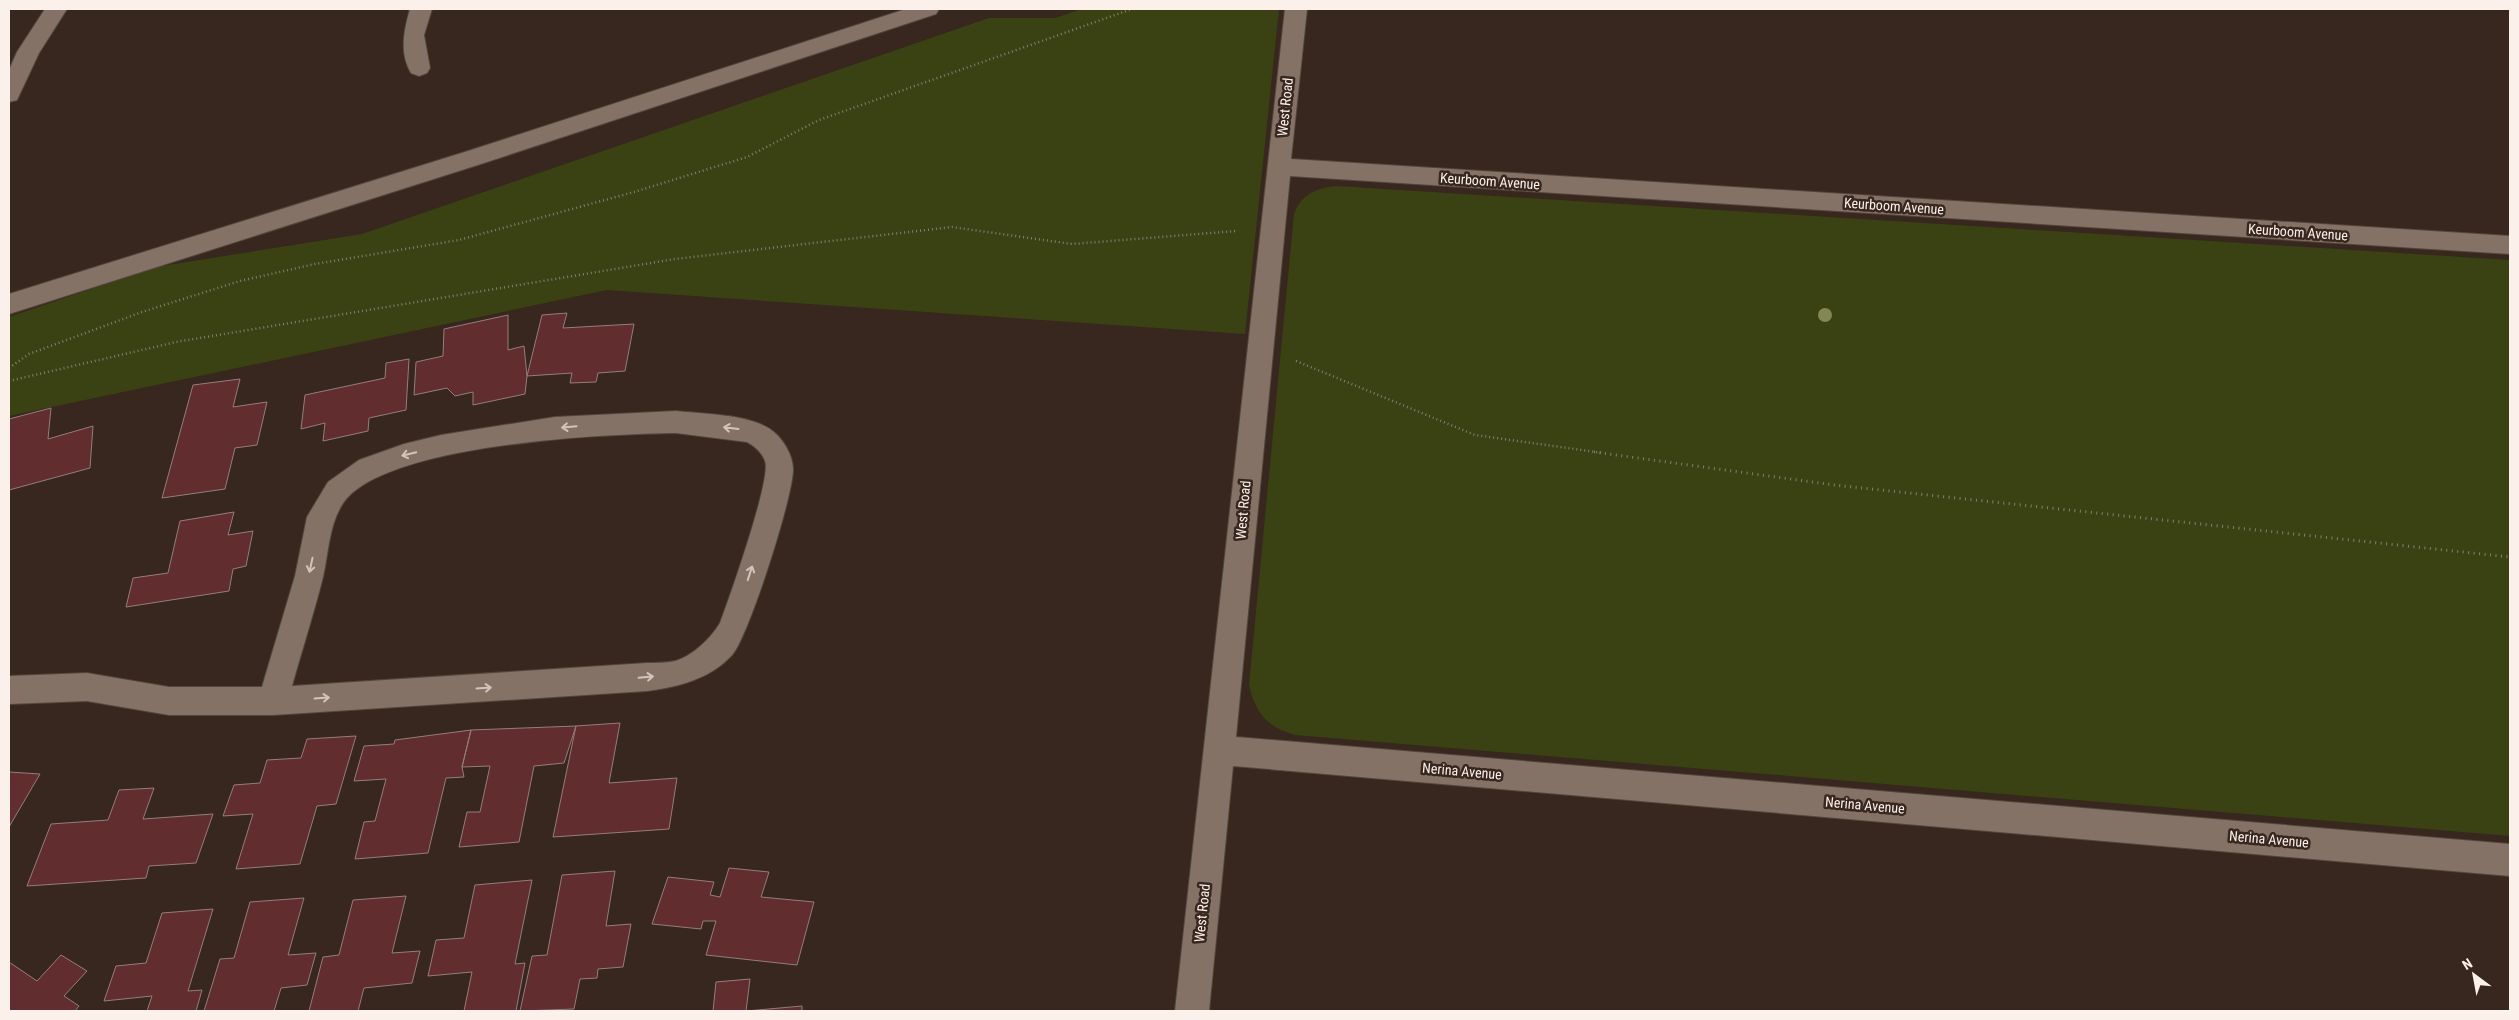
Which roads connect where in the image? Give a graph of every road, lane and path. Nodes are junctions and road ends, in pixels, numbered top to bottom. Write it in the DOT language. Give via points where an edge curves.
graph roads {
  1 [pos="56,9"];
  2 [pos="421,9"];
  3 [pos="928,9"];
  4 [pos="1132,9"];
  5 [pos="1296,9"];
  6 [pos="420,68"];
  7 [pos="9,94"];
  8 [pos="1278,167"];
  9 [pos="1272,229"];
  10 [pos="2510,245"];
  11 [pos="9,304"];
  12 [pos="1258,346"];
  13 [pos="9,368"];
  14 [pos="9,380"];
  15 [pos="2510,557"];
  16 [pos="9,690"];
  17 [pos="273,702"];
  18 [pos="1220,750"];
  19 [pos="2510,860"];
  20 [pos="1192,1011"];
  1 -- 7 [label="street" via="28,52"];
  2 -- 6 [label="street" via="413,35"];
  3 -- 11 [label="street" via="476,157"];
  4 -- 13 [label="path" via="818,120 748,157 459,240 315,264 240,281 142,312 38,351"];
  5 -- 8 [label="street, West Road"];
  8 -- 9 [label="street, West Road"];
  8 -- 10 [label="street, Keurboom Avenue"];
  9 -- 12 [label="street, West Road"];
  9 -- 14 [label="path" via="1072,244 952,227 774,247 675,259 176,342"];
  12 -- 15 [label="path" via="1475,435 1834,485"];
  12 -- 18 [label="street, West Road"];
  16 -- 17 [label="street" via="87,687 169,701"];
  17 -- 17 [label="street, one-way" via="647,677 676,674 695,666 722,646 732,629 766,527 780,471 779,460 765,440 745,430 676,422 620,422 555,428 441,446 368,468 338,490 321,516 309,576"];
  18 -- 19 [label="street, Nerina Avenue"];
  18 -- 20 [label="street, West Road"];
}
